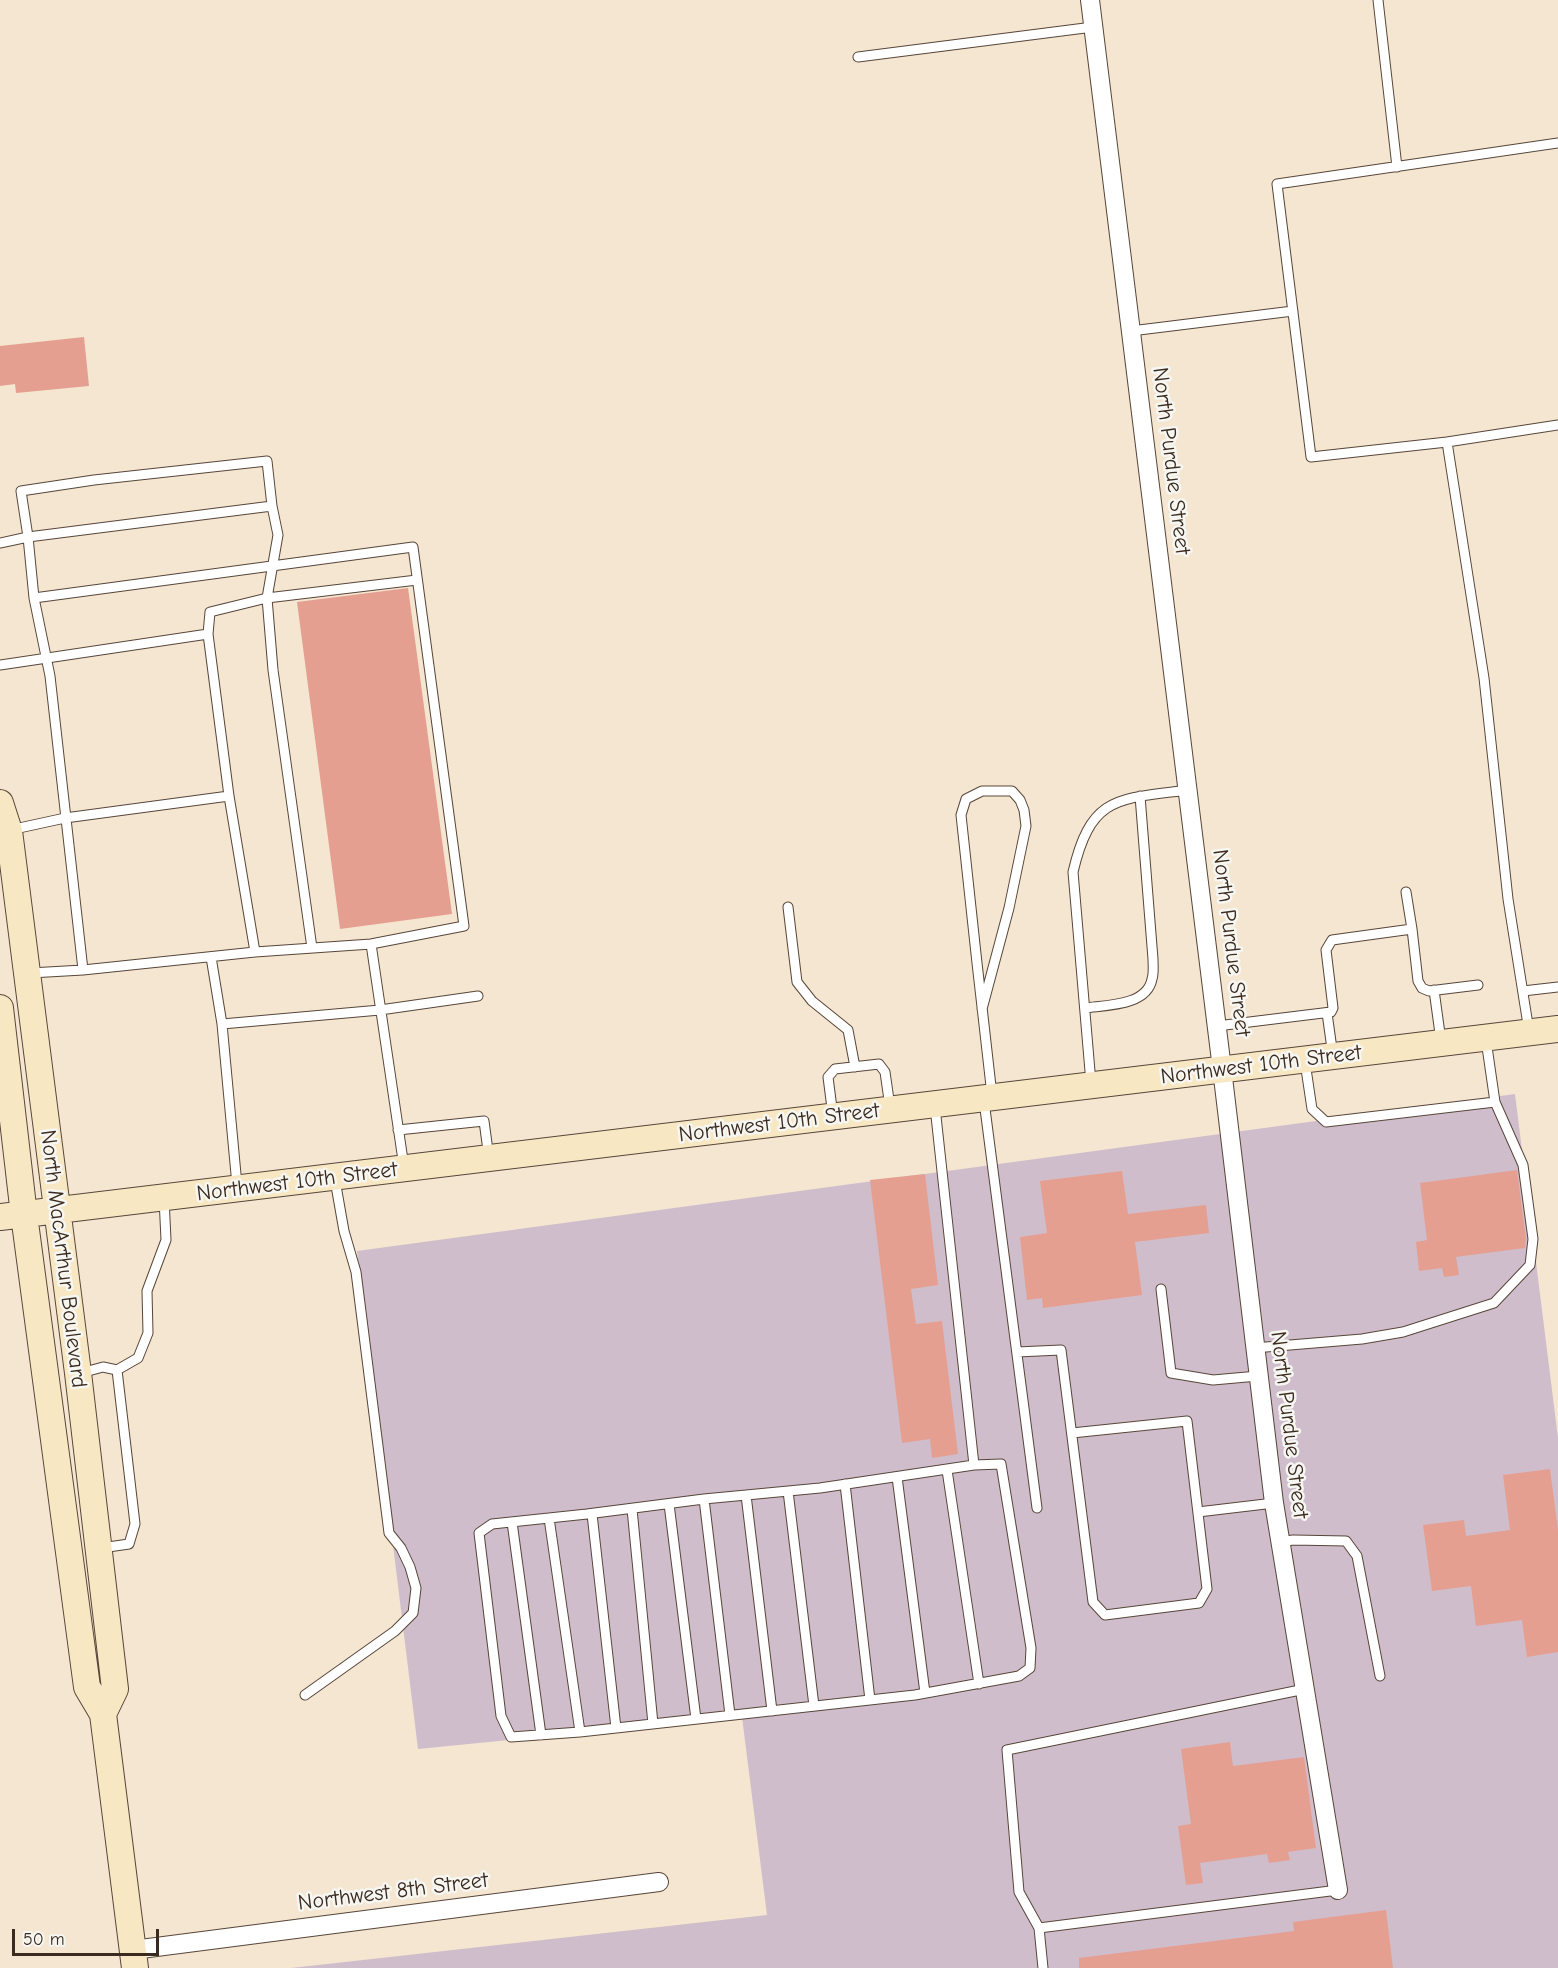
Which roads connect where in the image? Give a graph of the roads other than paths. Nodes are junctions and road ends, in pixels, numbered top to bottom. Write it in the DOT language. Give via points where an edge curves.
graph roads {
  1 [pos="1090,0"];
  2 [pos="1379,0"];
  3 [pos="1094,27"];
  4 [pos="858,57"];
  5 [pos="1558,143"];
  6 [pos="1397,166"];
  7 [pos="1293,311"];
  8 [pos="1131,331"];
  9 [pos="1558,425"];
  10 [pos="1447,442"];
  11 [pos="272,506"];
  12 [pos="28,537"];
  13 [pos="0,543"];
  14 [pos="272,567"];
  15 [pos="417,580"];
  16 [pos="34,598"];
  17 [pos="267,598"];
  18 [pos="208,634"];
  19 [pos="47,658"];
  20 [pos="0,665"];
  21 [pos="1188,790"];
  22 [pos="229,796"];
  23 [pos="1140,796"];
  24 [pos="0,803"];
  25 [pos="66,818"];
  26 [pos="8,830"];
  27 [pos="1406,892"];
  28 [pos="788,907"];
  29 [pos="1412,929"];
  30 [pos="371,944"];
  31 [pos="312,948"];
  32 [pos="255,952"];
  33 [pos="211,957"];
  34 [pos="83,970"];
  35 [pos="27,973"];
  36 [pos="1478,985"];
  37 [pos="1558,987"];
  38 [pos="1434,990"];
  39 [pos="1523,991"];
  40 [pos="478,996"];
  41 [pos="0,1008"];
  42 [pos="1085,1008"];
  43 [pos="381,1010"];
  44 [pos="982,1010"];
  45 [pos="1327,1013"];
  46 [pos="222,1024"];
  47 [pos="1217,1026"];
  48 [pos="1558,1029"];
  49 [pos="1529,1033"];
  50 [pos="1486,1038"];
  51 [pos="1442,1043"];
  52 [pos="1333,1056"];
  53 [pos="1305,1059"];
  54 [pos="855,1067"];
  55 [pos="1222,1069"];
  56 [pos="1091,1085"];
  57 [pos="988,1098"];
  58 [pos="1495,1102"];
  59 [pos="934,1104"];
  60 [pos="890,1110"];
  61 [pos="833,1117"];
  62 [pos="398,1130"];
  63 [pos="489,1159"];
  64 [pos="404,1169"];
  65 [pos="335,1177"];
  66 [pos="237,1188"];
  67 [pos="164,1198"];
  68 [pos="57,1211"];
  69 [pos="12,1216"];
  70 [pos="1161,1289"];
  71 [pos="1254,1348"];
  72 [pos="1017,1352"];
  73 [pos="117,1370"];
  74 [pos="78,1373"];
  75 [pos="1258,1376"];
  76 [pos="1072,1433"];
  77 [pos="974,1465"];
  78 [pos="947,1470"];
  79 [pos="897,1477"];
  80 [pos="845,1484"];
  81 [pos="788,1491"];
  82 [pos="746,1495"];
  83 [pos="704,1499"];
  84 [pos="1274,1503"];
  85 [pos="669,1504"];
  86 [pos="1037,1508"];
  87 [pos="632,1509"];
  88 [pos="1198,1512"];
  89 [pos="592,1514"];
  90 [pos="549,1518"];
  91 [pos="512,1522"];
  92 [pos="1280,1542"];
  93 [pos="99,1548"];
  94 [pos="1380,1676"];
  95 [pos="979,1684"];
  96 [pos="1305,1689"];
  97 [pos="925,1693"];
  98 [pos="305,1695"];
  99 [pos="870,1700"];
  100 [pos="814,1706"];
  101 [pos="772,1711"];
  102 [pos="104,1714"];
  103 [pos="730,1715"];
  104 [pos="696,1719"];
  105 [pos="653,1724"];
  106 [pos="616,1728"];
  107 [pos="580,1732"];
  108 [pos="541,1735"];
  109 [pos="659,1882"];
  110 [pos="1338,1890"];
  111 [pos="1039,1928"];
  112 [pos="134,1959"];
  113 [pos="1043,1968"];
  1 -- 3 [label="street, North Purdue Street"];
  2 -- 6 [label="lane"];
  3 -- 4 [label="lane"];
  3 -- 8 [label="street, North Purdue Street"];
  5 -- 6 [label="lane"];
  6 -- 7 [label="lane" via="1277,184"];
  7 -- 8 [label="lane"];
  7 -- 10 [label="lane" via="1311,457"];
  8 -- 21 [label="street, North Purdue Street"];
  9 -- 10 [label="lane"];
  10 -- 39 [label="lane" via="1484,678 1508,899"];
  11 -- 12 [label="lane"];
  11 -- 12 [label="lane" via="267,461 94,480 21,491"];
  11 -- 14 [label="lane" via="278,535"];
  12 -- 13 [label="lane"];
  12 -- 16 [label="lane"];
  14 -- 15 [label="lane" via="413,547"];
  14 -- 16 [label="lane"];
  14 -- 17 [label="lane"];
  15 -- 17 [label="lane"];
  15 -- 30 [label="lane" via="464,926"];
  16 -- 19 [label="lane"];
  17 -- 18 [label="lane" via="210,612"];
  17 -- 31 [label="lane" via="273,670"];
  18 -- 19 [label="lane"];
  18 -- 22 [label="lane"];
  19 -- 20 [label="lane"];
  19 -- 25 [label="lane"];
  21 -- 23 [label="lane"];
  21 -- 47 [label="street, North Purdue Street"];
  22 -- 25 [label="lane"];
  22 -- 32 [label="lane"];
  23 -- 42 [label="lane" via="1110,806 1098,815 1089,825 1077,854 1073,873"];
  23 -- 42 [label="lane" via="1152,980 1149,989 1137,999"];
  24 -- 26 [label="main road, North MacArthur Boulevard"];
  25 -- 26 [label="lane"];
  25 -- 34 [label="lane"];
  26 -- 35 [label="main road, North MacArthur Boulevard"];
  27 -- 29 [label="lane"];
  28 -- 54 [label="lane" via="797,982 812,1001 848,1030"];
  29 -- 38 [label="lane" via="1418,981 1422,988"];
  29 -- 45 [label="lane" via="1332,940 1326,951 1333,1008"];
  30 -- 31 [label="lane"];
  30 -- 43 [label="lane"];
  31 -- 32 [label="lane"];
  32 -- 33 [label="lane"];
  33 -- 34 [label="lane"];
  33 -- 46 [label="lane"];
  34 -- 35 [label="lane"];
  35 -- 68 [label="main road, North MacArthur Boulevard"];
  36 -- 38 [label="lane"];
  37 -- 39 [label="lane"];
  38 -- 51 [label="lane"];
  39 -- 49 [label="lane"];
  40 -- 43 [label="lane"];
  41 -- 69 [label="main road, North MacArthur Boulevard"];
  42 -- 56 [label="lane"];
  43 -- 46 [label="lane"];
  43 -- 62 [label="lane"];
  44 -- 44 [label="lane" via="960,815 966,799 982,791 1012,791 1020,800 1026,826"];
  44 -- 57 [label="lane"];
  45 -- 47 [label="lane"];
  45 -- 52 [label="lane"];
  46 -- 66 [label="lane"];
  47 -- 55 [label="street, North Purdue Street"];
  48 -- 49 [label="main road, Northwest 10th Street"];
  49 -- 50 [label="main road, Northwest 10th Street"];
  50 -- 51 [label="main road, Northwest 10th Street"];
  50 -- 58 [label="lane"];
  51 -- 52 [label="main road, Northwest 10th Street"];
  52 -- 53 [label="main road, Northwest 10th Street"];
  53 -- 55 [label="main road, Northwest 10th Street"];
  53 -- 58 [label="lane" via="1312,1109 1326,1122"];
  54 -- 60 [label="lane" via="879,1065 885,1072"];
  54 -- 61 [label="lane" via="835,1069 828,1077"];
  55 -- 56 [label="main road, Northwest 10th Street"];
  55 -- 71 [label="street, North Purdue Street"];
  56 -- 57 [label="main road, Northwest 10th Street"];
  57 -- 59 [label="main road, Northwest 10th Street"];
  57 -- 72 [label="lane"];
  58 -- 71 [label="lane" via="1522,1165 1533,1239 1530,1265 1494,1303 1403,1332"];
  59 -- 60 [label="main road, Northwest 10th Street"];
  59 -- 77 [label="lane"];
  60 -- 61 [label="main road, Northwest 10th Street"];
  61 -- 63 [label="main road, Northwest 10th Street"];
  62 -- 63 [label="lane" via="484,1120"];
  62 -- 64 [label="lane"];
  63 -- 64 [label="main road, Northwest 10th Street"];
  64 -- 65 [label="main road, Northwest 10th Street"];
  65 -- 66 [label="main road, Northwest 10th Street"];
  65 -- 98 [label="lane" via="356,1272 389,1533 401,1548 416,1588 413,1613 395,1631"];
  66 -- 67 [label="main road, Northwest 10th Street"];
  67 -- 68 [label="main road, Northwest 10th Street"];
  67 -- 73 [label="lane" via="166,1240 147,1291 148,1333 138,1358"];
  68 -- 69 [label="main road, Northwest 10th Street"];
  68 -- 74 [label="main road, North MacArthur Boulevard"];
  69 -- 102 [label="main road, North MacArthur Boulevard" via="87,1687"];
  70 -- 75 [label="lane" via="1171,1373 1213,1380"];
  71 -- 75 [label="street, North Purdue Street"];
  72 -- 76 [label="lane" via="1061,1350"];
  72 -- 86 [label="lane"];
  73 -- 74 [label="lane" via="103,1367"];
  73 -- 93 [label="lane" via="135,1524 129,1544"];
  74 -- 93 [label="main road, North MacArthur Boulevard"];
  75 -- 84 [label="street, North Purdue Street"];
  76 -- 88 [label="lane" via="1187,1421"];
  76 -- 88 [label="lane" via="1093,1602 1105,1615 1199,1603 1207,1589"];
  77 -- 78 [label="lane"];
  77 -- 95 [label="lane" via="1001,1464 1030,1648 1030,1668 1019,1677"];
  78 -- 79 [label="lane"];
  78 -- 95 [label="lane"];
  79 -- 80 [label="lane"];
  79 -- 97 [label="lane"];
  80 -- 81 [label="lane"];
  80 -- 99 [label="lane"];
  81 -- 82 [label="lane"];
  81 -- 100 [label="lane"];
  82 -- 83 [label="lane"];
  82 -- 101 [label="lane"];
  83 -- 85 [label="lane"];
  83 -- 103 [label="lane"];
  84 -- 88 [label="lane"];
  84 -- 92 [label="street, North Purdue Street"];
  85 -- 87 [label="lane"];
  85 -- 104 [label="lane"];
  87 -- 89 [label="lane"];
  87 -- 105 [label="lane"];
  89 -- 90 [label="lane"];
  89 -- 106 [label="lane"];
  90 -- 91 [label="lane"];
  90 -- 107 [label="lane"];
  91 -- 108 [label="lane"];
  91 -- 108 [label="lane" via="492,1524 479,1533 501,1716 511,1737"];
  92 -- 94 [label="lane" via="1346,1540 1358,1556"];
  92 -- 96 [label="street, North Purdue Street"];
  93 -- 102 [label="main road, North MacArthur Boulevard" via="115,1689"];
  95 -- 97 [label="lane"];
  96 -- 110 [label="street, North Purdue Street"];
  96 -- 111 [label="lane" via="1007,1750 1019,1892"];
  97 -- 99 [label="lane"];
  99 -- 100 [label="lane"];
  100 -- 101 [label="lane"];
  101 -- 103 [label="lane"];
  102 -- 112 [label="main road, North MacArthur Boulevard"];
  103 -- 104 [label="lane"];
  104 -- 105 [label="lane"];
  105 -- 106 [label="lane"];
  106 -- 107 [label="lane"];
  107 -- 108 [label="lane"];
  109 -- 112 [label="street, Northwest 8th Street"];
  110 -- 111 [label="lane"];
  111 -- 113 [label="lane"];
}
